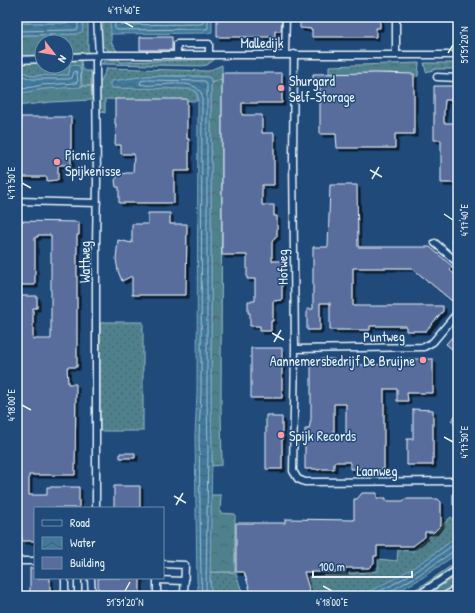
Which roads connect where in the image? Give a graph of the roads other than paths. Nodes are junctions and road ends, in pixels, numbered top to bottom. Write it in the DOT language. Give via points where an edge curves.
graph roads {
  1 [pos="97,17"];
  2 [pos="286,17"];
  3 [pos="396,17"];
  4 [pos="177,54"];
  5 [pos="209,54"];
  6 [pos="286,54"];
  7 [pos="294,54"];
  8 [pos="396,54"];
  9 [pos="458,55"];
  10 [pos="99,56"];
  11 [pos="74,57"];
  12 [pos="34,59"];
  13 [pos="17,60"];
  14 [pos="437,77"];
  15 [pos="458,78"];
  16 [pos="17,202"];
  17 [pos="97,203"];
  18 [pos="435,244"];
  19 [pos="458,263"];
  20 [pos="458,312"];
  21 [pos="295,349"];
  22 [pos="298,479"];
  23 [pos="458,481"];
  24 [pos="96,507"];
  25 [pos="17,561"];
  26 [pos="34,561"];
  27 [pos="164,564"];
  28 [pos="458,569"];
  29 [pos="65,579"];
  30 [pos="78,579"];
  31 [pos="91,579"];
  32 [pos="157,579"];
  33 [pos="185,580"];
  34 [pos="458,588"];
  35 [pos="65,596"];
  36 [pos="78,596"];
  37 [pos="92,596"];
  38 [pos="157,596"];
  39 [pos="417,596"];
  40 [pos="447,596"];
  1 -- 10 [label="street, Wattweg"];
  2 -- 6 [label="street"];
  3 -- 8 [label="street"];
  4 -- 5 [label="street, Malledijk"];
  4 -- 5 [label="street" via="177,44 209,44"];
  4 -- 10 [label="street, Malledijk"];
  5 -- 6 [label="street, Malledijk"];
  6 -- 7 [label="street, Malledijk"];
  7 -- 8 [label="street, Malledijk"];
  7 -- 21 [label="street, Hofweg"];
  8 -- 9 [label="street, Malledijk"];
  10 -- 11 [label="street, Malledijk"];
  10 -- 17 [label="street, Wattweg" via="96,61"];
  12 -- 13 [label="street"];
  14 -- 15 [label="street"];
  16 -- 17 [label="street"];
  17 -- 24 [label="street, Wattweg"];
  18 -- 19 [label="street"];
  20 -- 21 [label="street, Puntweg" via="433,342 424,347"];
  21 -- 22 [label="street, Hofweg" via="293,471"];
  22 -- 23 [label="street, Laanweg" via="305,482"];
  25 -- 26 [label="street"];
  27 -- 33 [label="street" via="185,565"];
  28 -- 39 [label="street"];
  29 -- 35 [label="street"];
  30 -- 36 [label="street"];
  31 -- 37 [label="street"];
  32 -- 33 [label="street"];
  32 -- 38 [label="street"];
  33 -- 38 [label="street" via="184,596"];
  34 -- 40 [label="main road"];
}
